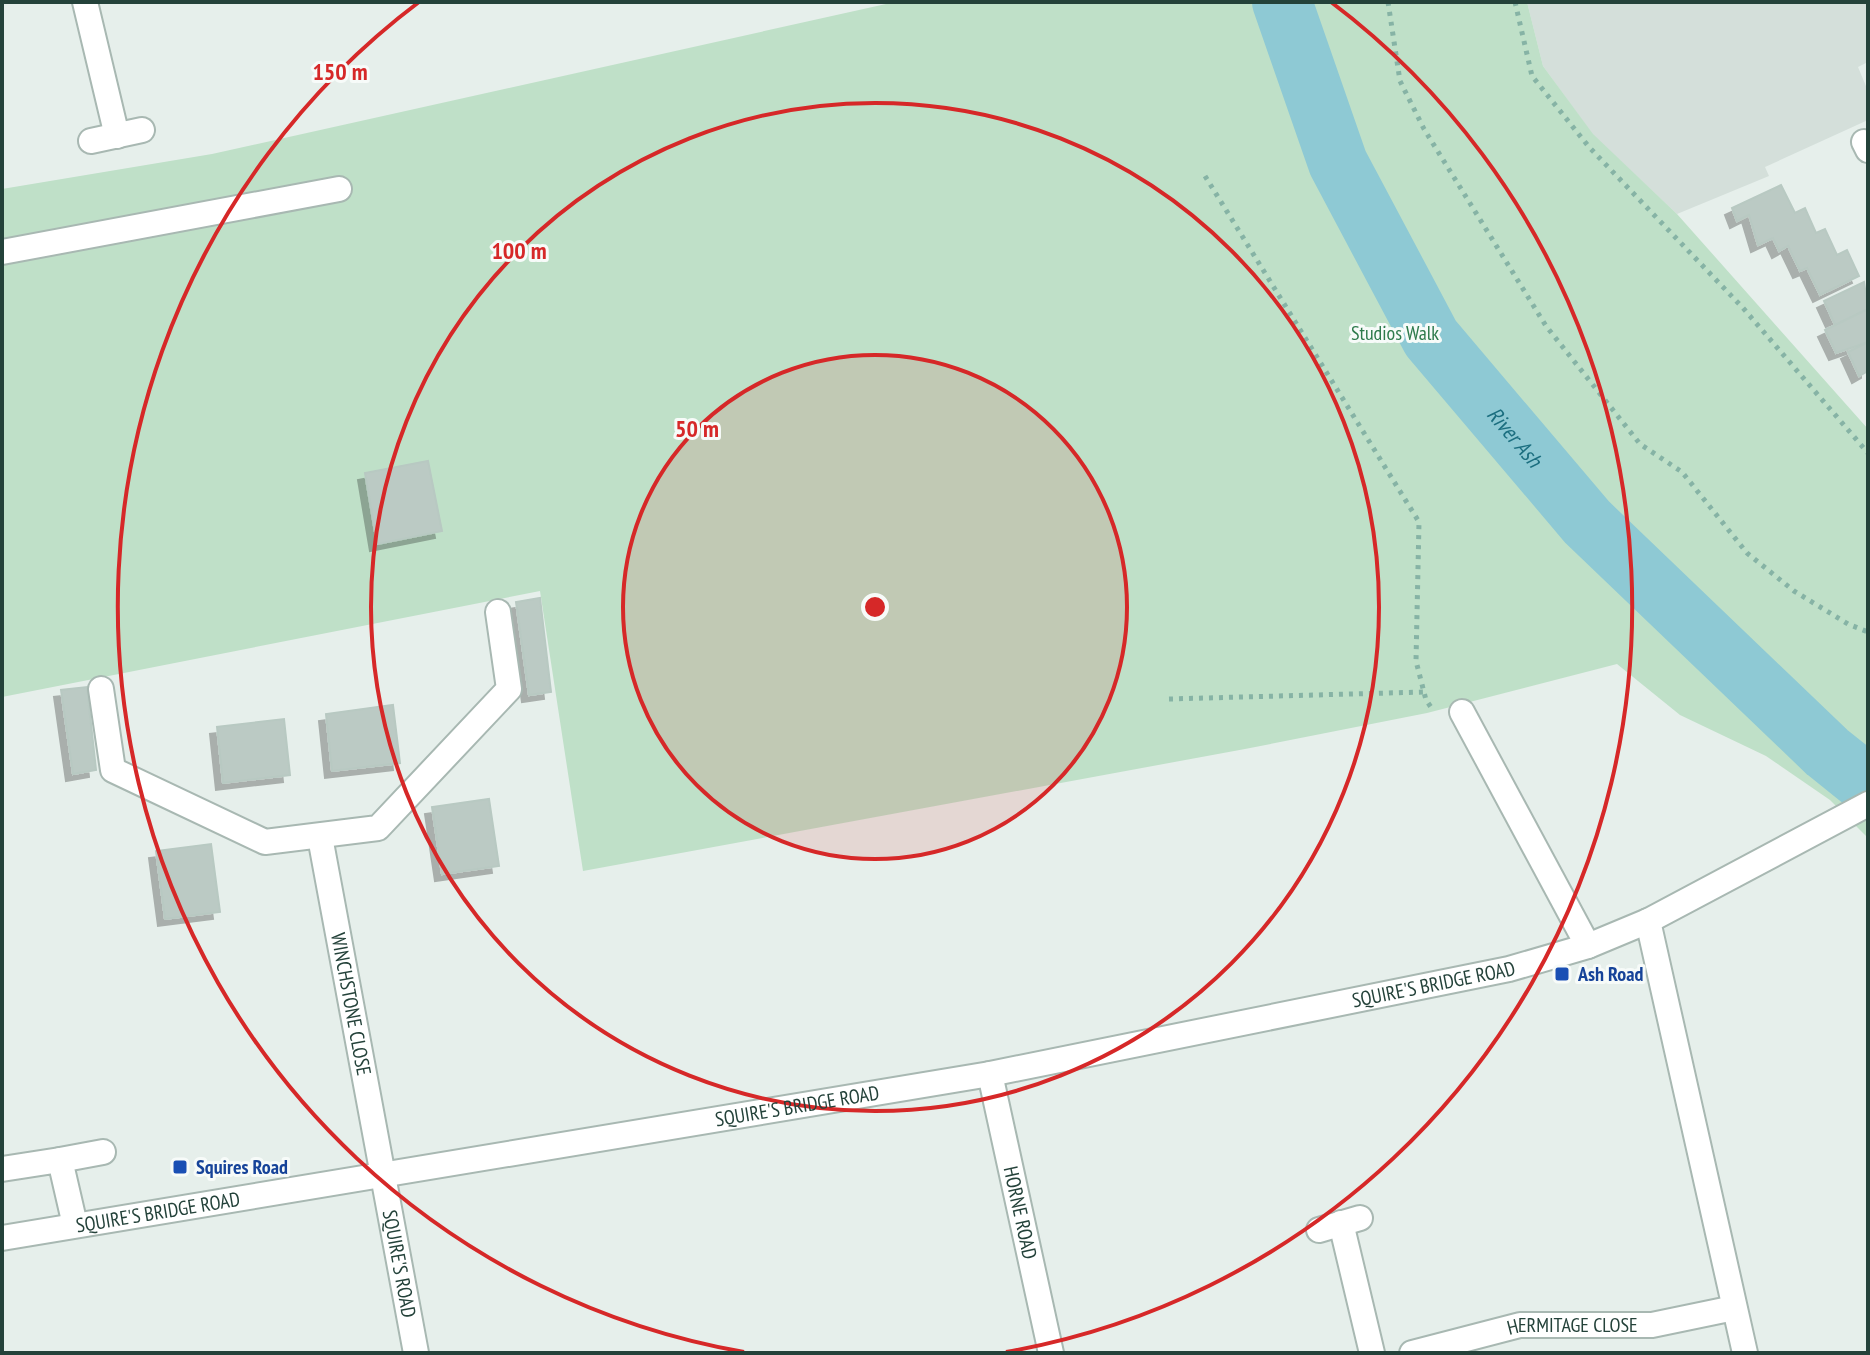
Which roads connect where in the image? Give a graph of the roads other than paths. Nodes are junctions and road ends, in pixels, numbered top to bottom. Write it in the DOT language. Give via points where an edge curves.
graph roads {
  1 [pos="85,2"];
  2 [pos="142,130"];
  3 [pos="117,136"];
  4 [pos="91,141"];
  5 [pos="339,189"];
  6 [pos="2,252"];
  7 [pos="498,612"];
  8 [pos="101,689"];
  9 [pos="1462,712"];
  10 [pos="1868,804"];
  11 [pos="320,837"];
  12 [pos="1648,921"];
  13 [pos="1588,946"];
  14 [pos="990,1074"];
  15 [pos="103,1152"];
  16 [pos="60,1160"];
  17 [pos="2,1169"];
  18 [pos="380,1173"];
  19 [pos="1340,1223"];
  20 [pos="75,1225"];
  21 [pos="2,1238"];
  22 [pos="1734,1308"];
  23 [pos="416,1353"];
  24 [pos="1051,1353"];
  25 [pos="1372,1353"];
  26 [pos="1412,1353"];
  27 [pos="1745,1353"];
  1 -- 3 [label="street"];
  2 -- 3 [label="street"];
  3 -- 4 [label="street"];
  5 -- 6 [label="street"];
  7 -- 11 [label="street" via="509,689 378,828"];
  8 -- 11 [label="street" via="113,770 265,842"];
  9 -- 13 [label="street"];
  10 -- 12 [label="street, SQUIRE'S BRIDGE ROAD"];
  11 -- 18 [label="street, WINCHSTONE CLOSE"];
  12 -- 13 [label="street, SQUIRE'S BRIDGE ROAD"];
  12 -- 22 [label="street"];
  13 -- 14 [label="street, SQUIRE'S BRIDGE ROAD" via="1509,969"];
  14 -- 18 [label="street, SQUIRE'S BRIDGE ROAD"];
  14 -- 24 [label="street, HORNE ROAD"];
  15 -- 16 [label="street"];
  16 -- 17 [label="street"];
  16 -- 20 [label="street"];
  18 -- 20 [label="street, SQUIRE'S BRIDGE ROAD"];
  18 -- 23 [label="street, SQUIRE'S ROAD"];
  19 -- 25 [label="street"];
  20 -- 21 [label="street, SQUIRE'S BRIDGE ROAD"];
  22 -- 26 [label="street, HERMITAGE CLOSE" via="1652,1325 1520,1325"];
  22 -- 27 [label="street"];
}
